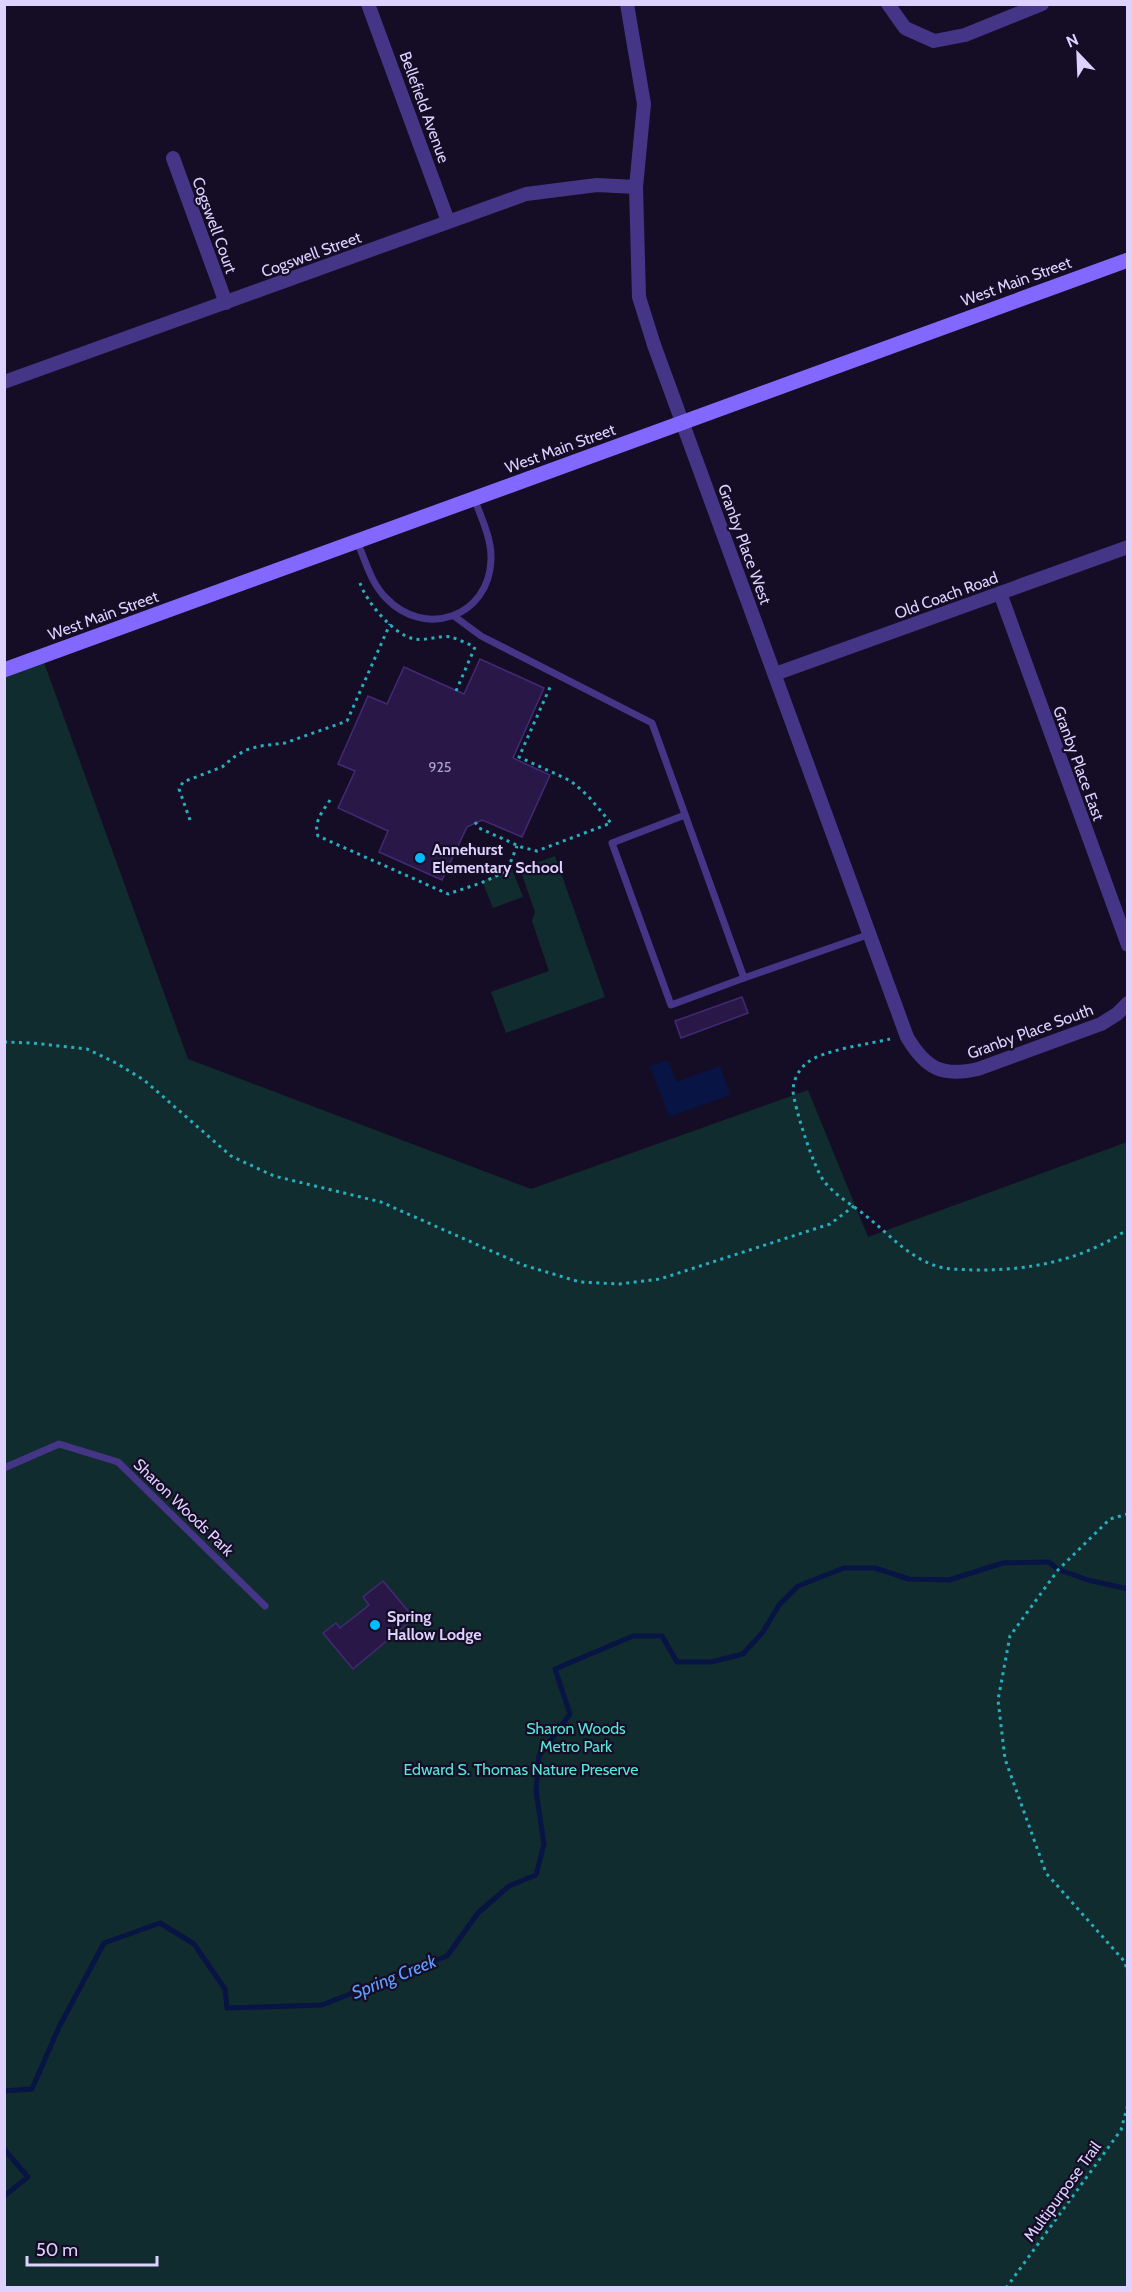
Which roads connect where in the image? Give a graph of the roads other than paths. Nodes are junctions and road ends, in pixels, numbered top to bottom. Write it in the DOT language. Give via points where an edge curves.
graph roads {
  1 [pos="368,4"];
  2 [pos="627,4"];
  3 [pos="888,4"];
  4 [pos="1042,4"];
  5 [pos="173,158"];
  6 [pos="636,187"];
  7 [pos="448,221"];
  8 [pos="1128,260"];
  9 [pos="226,303"];
  10 [pos="4,382"];
  11 [pos="683,422"];
  12 [pos="474,498"];
  13 [pos="357,541"];
  14 [pos="1128,547"];
  15 [pos="1000,593"];
  16 [pos="454,616"];
  17 [pos="4,670"];
  18 [pos="775,674"];
  19 [pos="685,815"];
  20 [pos="871,934"];
  21 [pos="1128,945"];
  22 [pos="744,978"];
  23 [pos="1128,1003"];
  24 [pos="936,1069"];
  25 [pos="4,1468"];
  26 [pos="265,1606"];
  1 -- 7 [label="street, Bellefield Avenue"];
  2 -- 6 [label="street, Granby Place West" via="644,104"];
  3 -- 4 [label="street" via="905,28 934,41 965,35"];
  5 -- 9 [label="street, Cogswell Court"];
  6 -- 7 [label="street, Cogswell Street" via="597,185 526,194"];
  6 -- 11 [label="street, Granby Place West" via="639,297"];
  7 -- 9 [label="street, Cogswell Street"];
  8 -- 11 [label="main road, West Main Street"];
  9 -- 10 [label="street, Cogswell Street"];
  11 -- 12 [label="main road, West Main Street"];
  11 -- 18 [label="street, Granby Place West"];
  12 -- 13 [label="main road, West Main Street"];
  12 -- 16 [label="lane" via="487,533 491,559 487,581 476,602"];
  13 -- 16 [label="lane" via="385,597 403,613 427,621"];
  13 -- 17 [label="main road, West Main Street"];
  14 -- 15 [label="street, Old Coach Road"];
  15 -- 18 [label="street, Old Coach Road"];
  15 -- 21 [label="street, Granby Place East"];
  16 -- 19 [label="lane" via="481,636 652,723"];
  18 -- 20 [label="street, Granby Place West"];
  19 -- 22 [label="lane"];
  19 -- 22 [label="lane" via="612,843 671,1005"];
  20 -- 22 [label="lane"];
  20 -- 24 [label="street, Granby Place West" via="907,1036 918,1056"];
  23 -- 24 [label="street, Granby Place South" via="1101,1024 978,1070 957,1074"];
  25 -- 26 [label="lane, Sharon Woods Park" via="58,1444 118,1462"];
}
